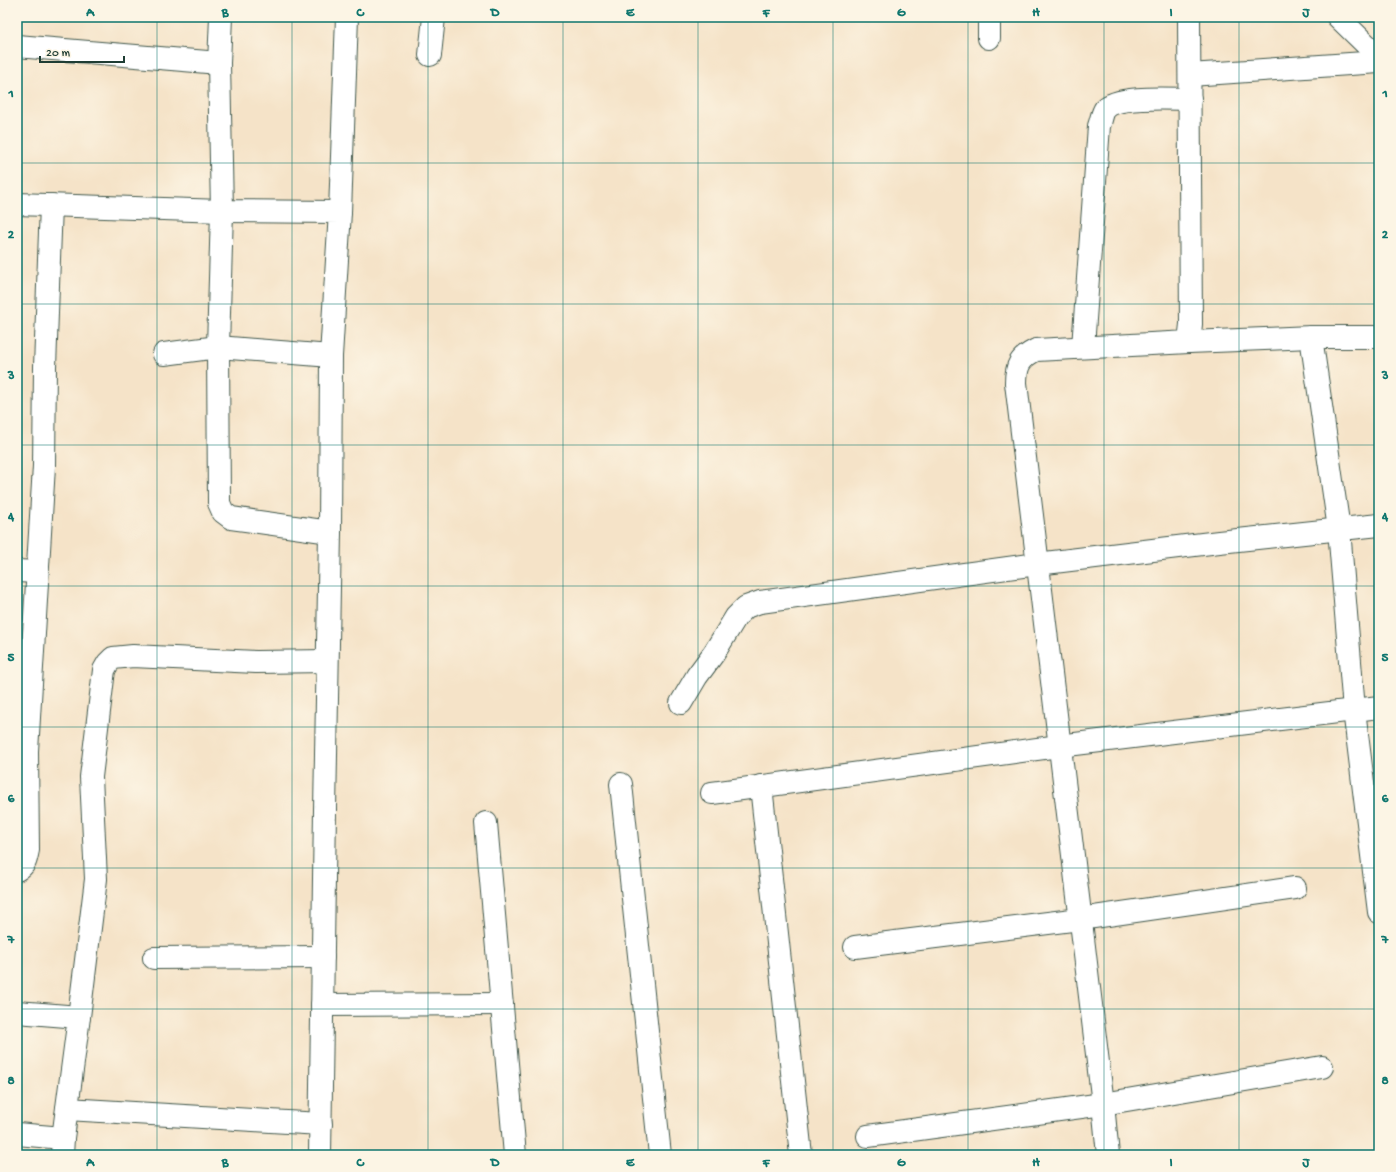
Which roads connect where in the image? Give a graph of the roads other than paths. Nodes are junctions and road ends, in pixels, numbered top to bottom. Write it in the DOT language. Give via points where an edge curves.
graph roads {
  1 [pos="221,17"];
  2 [pos="347,17"];
  3 [pos="434,17"];
  4 [pos="1189,17"];
  5 [pos="1338,17"];
  6 [pos="17,46"];
  7 [pos="430,55"];
  8 [pos="1379,57"];
  9 [pos="1379,62"];
  10 [pos="219,63"];
  11 [pos="1190,75"];
  12 [pos="1190,99"];
  13 [pos="17,204"];
  14 [pos="51,205"];
  15 [pos="222,211"];
  16 [pos="340,212"];
  17 [pos="1311,337"];
  18 [pos="1379,337"];
  19 [pos="1188,342"];
  20 [pos="218,347"];
  21 [pos="1083,347"];
  22 [pos="164,354"];
  23 [pos="331,356"];
  24 [pos="1379,525"];
  25 [pos="1339,530"];
  26 [pos="330,532"];
  27 [pos="1037,564"];
  28 [pos="27,572"];
  29 [pos="327,661"];
  30 [pos="681,703"];
  31 [pos="1379,707"];
  32 [pos="1354,710"];
  33 [pos="1059,746"];
  34 [pos="22,751"];
  35 [pos="621,784"];
  36 [pos="761,786"];
  37 [pos="712,793"];
  38 [pos="486,823"];
  39 [pos="17,870"];
  40 [pos="1295,888"];
  41 [pos="1379,912"];
  42 [pos="1080,920"];
  43 [pos="855,947"];
  44 [pos="154,958"];
  45 [pos="323,958"];
  46 [pos="502,1004"];
  47 [pos="322,1005"];
  48 [pos="17,1012"];
  49 [pos="79,1017"];
  50 [pos="1322,1067"];
  51 [pos="1103,1104"];
  52 [pos="67,1109"];
  53 [pos="321,1124"];
  54 [pos="17,1134"];
  55 [pos="868,1136"];
  56 [pos="62,1146"];
  57 [pos="320,1155"];
  58 [pos="515,1155"];
  59 [pos="660,1155"];
  60 [pos="801,1155"];
  61 [pos="1108,1155"];
  1 -- 10 [label="street"];
  2 -- 16 [label="street"];
  3 -- 7 [label="street"];
  4 -- 11 [label="street"];
  5 -- 8 [label="street"];
  6 -- 10 [label="street"];
  9 -- 11 [label="street"];
  10 -- 15 [label="street"];
  11 -- 12 [label="street"];
  12 -- 19 [label="street" via="1191,324"];
  12 -- 21 [label="street" via="1126,100 1105,109 1099,126"];
  13 -- 14 [label="street"];
  14 -- 15 [label="street"];
  14 -- 28 [label="street" via="44,466"];
  15 -- 16 [label="street"];
  15 -- 20 [label="street"];
  16 -- 23 [label="street"];
  17 -- 18 [label="street"];
  17 -- 19 [label="street"];
  17 -- 25 [label="street"];
  19 -- 21 [label="street"];
  20 -- 22 [label="street"];
  20 -- 23 [label="street"];
  20 -- 26 [label="street" via="219,503 223,512 231,518"];
  21 -- 27 [label="street" via="1036,350 1027,354 1018,365 1016,373"];
  23 -- 26 [label="street"];
  24 -- 25 [label="street"];
  25 -- 27 [label="street"];
  25 -- 32 [label="street"];
  26 -- 29 [label="street"];
  27 -- 30 [label="street" via="760,602 746,607 736,617"];
  27 -- 33 [label="street"];
  28 -- 34 [label="street"];
  29 -- 45 [label="street"];
  29 -- 49 [label="street" via="256,662 133,656 110,660 104,670 91,777 96,879"];
  31 -- 32 [label="street"];
  32 -- 33 [label="street"];
  32 -- 41 [label="street"];
  33 -- 36 [label="street"];
  33 -- 42 [label="street"];
  34 -- 39 [label="street" via="28,850 25,863"];
  35 -- 59 [label="street"];
  36 -- 37 [label="street"];
  36 -- 60 [label="street"];
  38 -- 46 [label="street"];
  40 -- 42 [label="street"];
  42 -- 43 [label="street"];
  42 -- 51 [label="street"];
  44 -- 45 [label="street"];
  45 -- 47 [label="street"];
  46 -- 47 [label="street"];
  46 -- 58 [label="street"];
  47 -- 53 [label="street"];
  48 -- 49 [label="street"];
  49 -- 52 [label="street"];
  50 -- 51 [label="street"];
  51 -- 55 [label="street"];
  51 -- 61 [label="street"];
  52 -- 53 [label="street"];
  52 -- 56 [label="street"];
  53 -- 57 [label="street"];
  54 -- 56 [label="street"];
}
